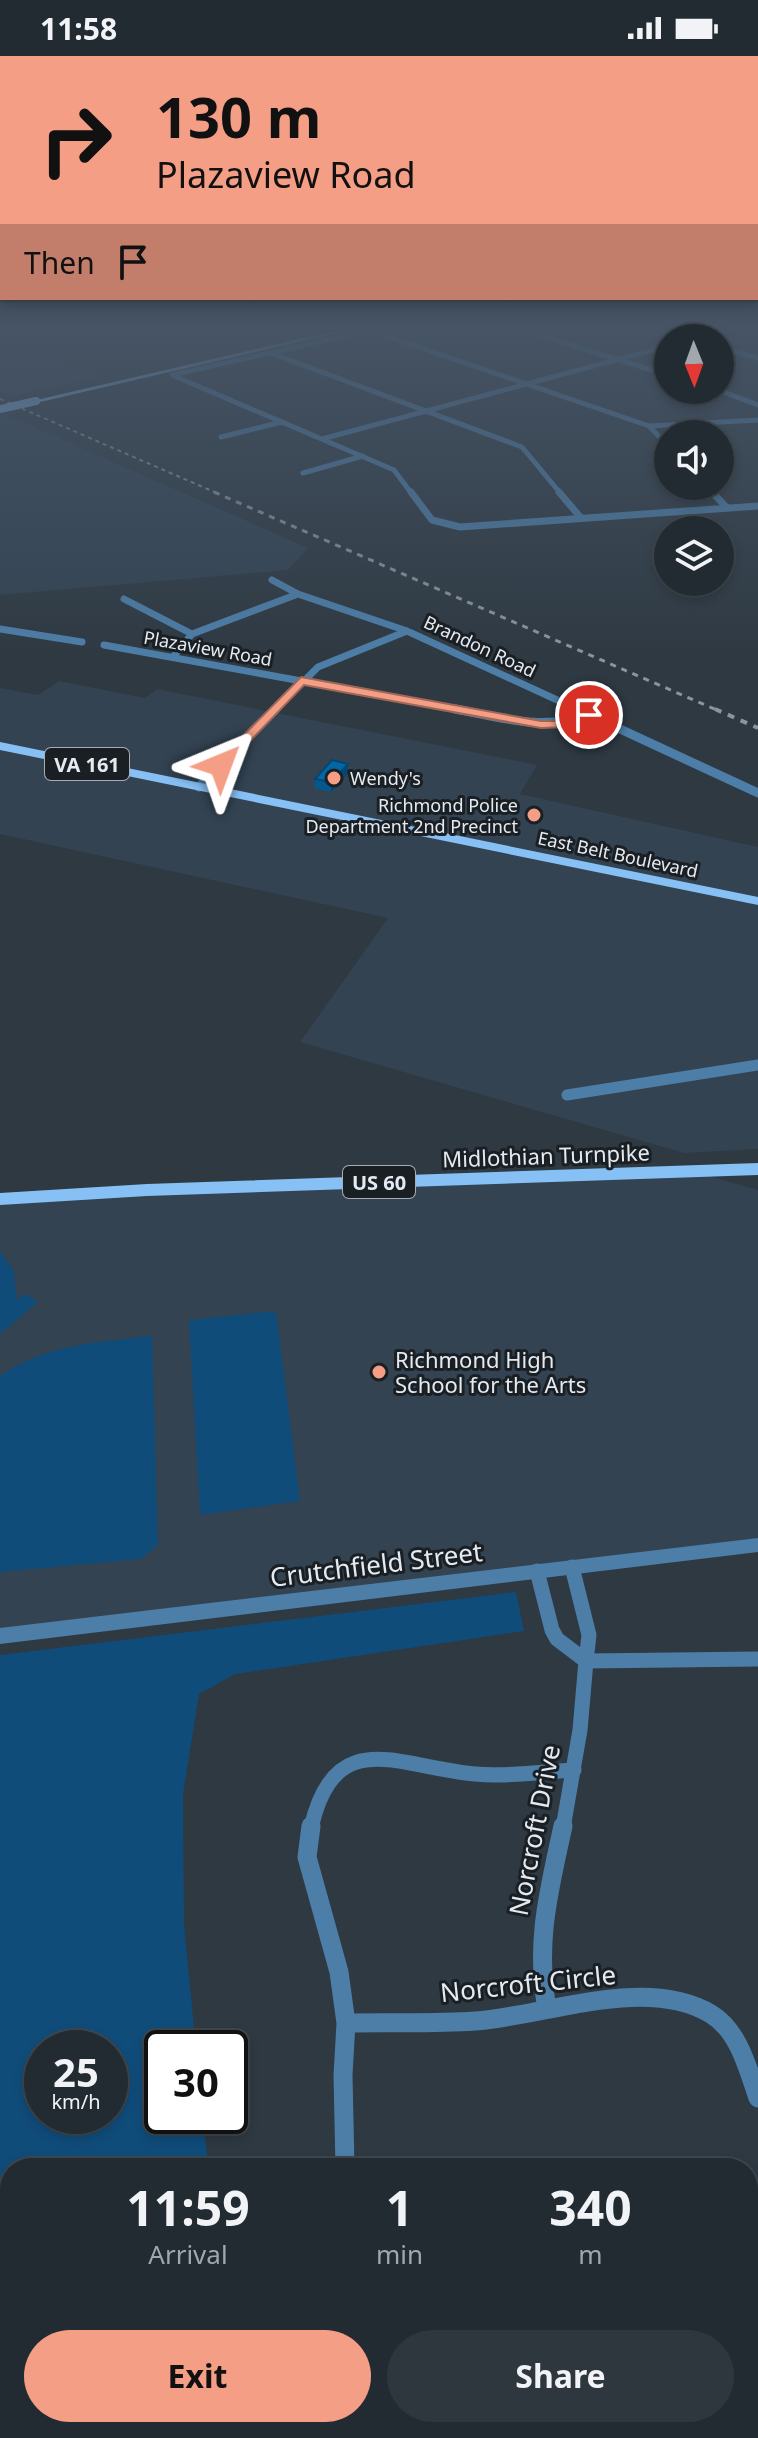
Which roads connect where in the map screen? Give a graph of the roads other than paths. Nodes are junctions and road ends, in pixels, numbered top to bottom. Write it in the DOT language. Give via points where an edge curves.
graph roads {
  1 [pos="224,436"];
  2 [pos="315,436"];
  3 [pos="332,436"];
  4 [pos="489,436"];
  5 [pos="221,437"];
  6 [pos="322,439"];
  7 [pos="363,456"];
  8 [pos="303,473"];
  9 [pos="720,500"];
  10 [pos="758,506"];
  11 [pos="727,508"];
  12 [pos="581,518"];
  13 [pos="272,580"];
  14 [pos="298,594"];
  15 [pos="124,599"];
  16 [pos="0,629"];
  17 [pos="407,631"];
  18 [pos="192,634"];
  19 [pos="82,642"];
  20 [pos="104,645"];
  21 [pos="173,657"];
  22 [pos="301,681"];
  23 [pos="589,715"];
  24 [pos="0,737"];
  25 [pos="0,746"];
  26 [pos="203,783"];
  27 [pos="758,793"];
  28 [pos="758,891"];
  29 [pos="758,901"];
  30 [pos="758,1065"];
  31 [pos="567,1095"];
  32 [pos="758,1157"];
  33 [pos="758,1169"];
  34 [pos="0,1187"];
  35 [pos="0,1199"];
  36 [pos="758,1545"];
  37 [pos="572,1567"];
  38 [pos="537,1571"];
  39 [pos="0,1636"];
  40 [pos="758,1659"];
  41 [pos="586,1661"];
  42 [pos="574,1770"];
  43 [pos="547,2009"];
  44 [pos="346,2023"];
  45 [pos="758,2098"];
  46 [pos="345,2158"];
  1 -- 5 [label="street"];
  2 -- 6 [label="street"];
  3 -- 6 [label="street"];
  4 -- 12 [label="street" via="527,451"];
  6 -- 7 [label="street"];
  7 -- 8 [label="street"];
  7 -- 12 [label="street" via="394,470 432,520 446,525"];
  9 -- 11 [label="street"];
  10 -- 11 [label="street"];
  11 -- 12 [label="street"];
  13 -- 14 [label="street, Brandon Road"];
  14 -- 17 [label="street, Brandon Road"];
  14 -- 18 [label="street"];
  15 -- 18 [label="street"];
  16 -- 19 [label="street"];
  17 -- 22 [label="street" via="325,663"];
  17 -- 23 [label="street, Brandon Road"];
  18 -- 21 [label="street"];
  20 -- 21 [label="street, Plazaview Road"];
  21 -- 22 [label="street, Plazaview Road"];
  22 -- 23 [label="street, Plazaview Road" via="541,725"];
  22 -- 26 [label="street"];
  23 -- 27 [label="street, Brandon Road"];
  24 -- 26 [label="main road, East Belt Boulevard / VA 161"];
  25 -- 26 [label="main road, East Belt Boulevard / VA 161"];
  26 -- 28 [label="main road, East Belt Boulevard / VA 161"];
  26 -- 29 [label="main road, East Belt Boulevard / VA 161"];
  30 -- 31 [label="street"];
  32 -- 34 [label="main road, Midlothian Turnpike / US 60"];
  33 -- 35 [label="main road, Midlothian Turnpike / US 60"];
  36 -- 37 [label="street, Crutchfield Street"];
  37 -- 38 [label="street, Crutchfield Street"];
  37 -- 41 [label="street, Norcroft Drive" via="589,1635"];
  38 -- 39 [label="street, Crutchfield Street"];
  38 -- 41 [label="street" via="552,1630"];
  40 -- 41 [label="street"];
  41 -- 42 [label="street, Norcroft Drive"];
  42 -- 43 [label="street, Norcroft Drive" via="541,1914 538,1952"];
  42 -- 44 [label="street" via="484,1775 378,1757 345,1767 334,1777 307,1839 307,1857 339,1972"];
  43 -- 44 [label="street, Norcroft Circle" via="479,2021"];
  43 -- 45 [label="street, Norcroft Circle" via="655,1997 679,2000 711,2014 735,2037"];
  44 -- 46 [label="street"];
}
